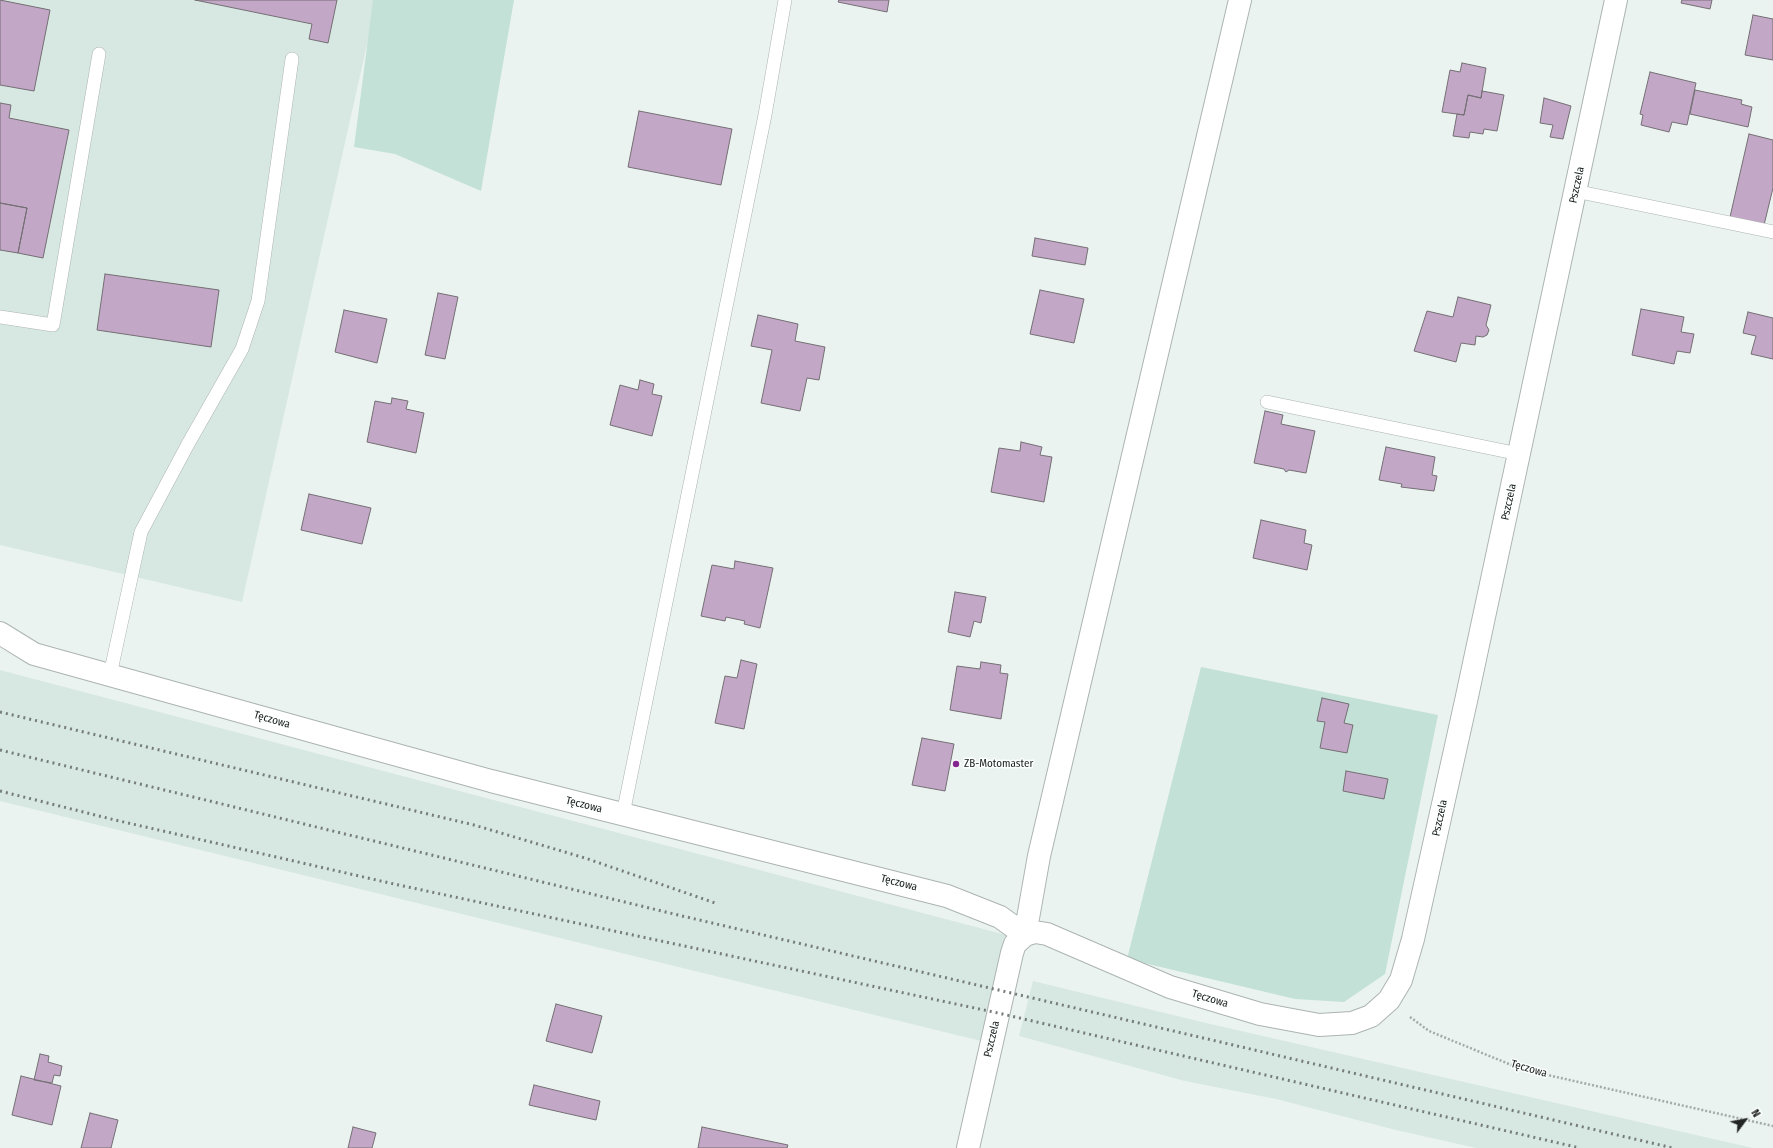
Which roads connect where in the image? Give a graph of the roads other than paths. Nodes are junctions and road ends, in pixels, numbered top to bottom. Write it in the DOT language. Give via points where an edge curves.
graph roads {
  1 [pos="785,0"];
  2 [pos="1240,0"];
  3 [pos="1616,0"];
  4 [pos="99,54"];
  5 [pos="292,59"];
  6 [pos="1575,191"];
  7 [pos="1773,232"];
  8 [pos="0,317"];
  9 [pos="1268,402"];
  10 [pos="1520,454"];
  11 [pos="0,633"];
  12 [pos="110,676"];
  13 [pos="623,814"];
  14 [pos="1024,935"];
  15 [pos="1389,1000"];
  16 [pos="968,1148"];
  1 -- 13 [label="lane" via="765,115"];
  2 -- 14 [label="street" via="1039,856"];
  3 -- 6 [label="street, Pszczela"];
  4 -- 8 [label="lane" via="54,326"];
  5 -- 12 [label="lane" via="258,300 242,349 141,532"];
  6 -- 7 [label="lane"];
  6 -- 10 [label="street, Pszczela"];
  9 -- 10 [label="lane"];
  10 -- 15 [label="street, Pszczela" via="1413,939 1401,980"];
  11 -- 12 [label="street, Tęczowa" via="34,654"];
  12 -- 13 [label="street, Tęczowa" via="491,781"];
  13 -- 14 [label="street, Tęczowa" via="947,896 1000,917"];
  14 -- 15 [label="street, Tęczowa" via="1035,932 1047,934 1170,987 1260,1014 1319,1025 1352,1023 1371,1016"];
  14 -- 16 [label="street, Pszczela" via="1015,944 1012,953"];
}
